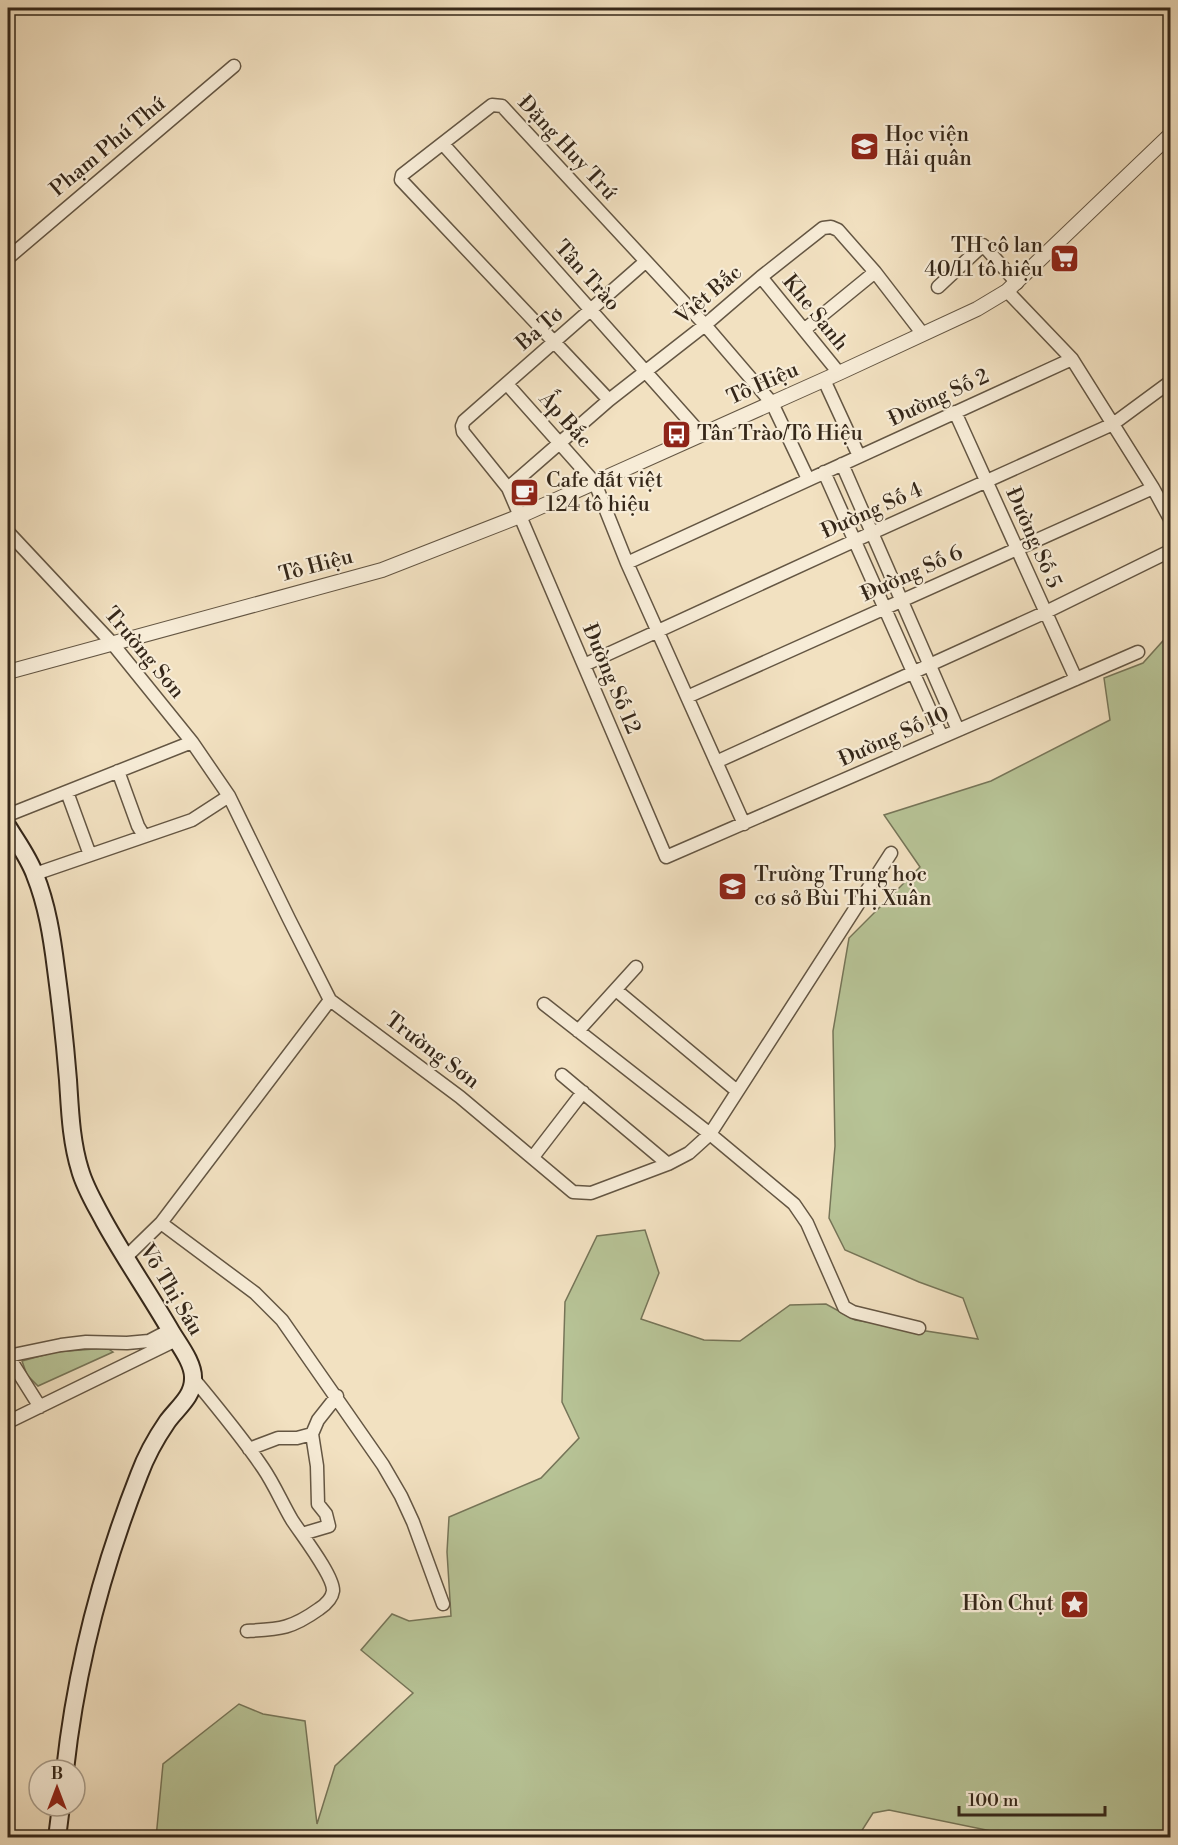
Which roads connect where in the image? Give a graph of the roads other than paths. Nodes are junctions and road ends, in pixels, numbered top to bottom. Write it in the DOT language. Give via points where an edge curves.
graph roads {
  1 [pos="234,66"];
  2 [pos="1170,135"];
  3 [pos="443,144"];
  4 [pos="8,258"];
  5 [pos="645,262"];
  6 [pos="875,272"];
  7 [pos="761,277"];
  8 [pos="938,287"];
  9 [pos="1012,287"];
  10 [pos="591,310"];
  11 [pos="705,326"];
  12 [pos="804,330"];
  13 [pos="922,333"];
  14 [pos="556,342"];
  15 [pos="1072,358"];
  16 [pos="645,372"];
  17 [pos="839,373"];
  18 [pos="824,380"];
  19 [pos="1170,382"];
  20 [pos="507,384"];
  21 [pos="609,400"];
  22 [pos="772,403"];
  23 [pos="955,412"];
  24 [pos="1113,424"];
  25 [pos="462,426"];
  26 [pos="701,434"];
  27 [pos="559,442"];
  28 [pos="859,456"];
  29 [pos="842,464"];
  30 [pos="824,472"];
  31 [pos="808,479"];
  32 [pos="986,482"];
  33 [pos="595,483"];
  34 [pos="508,488"];
  35 [pos="1153,488"];
  36 [pos="520,516"];
  37 [pos="1170,519"];
  38 [pos="8,532"];
  39 [pos="872,533"];
  40 [pos="854,541"];
  41 [pos="1017,549"];
  42 [pos="1170,551"];
  43 [pos="627,562"];
  44 [pos="902,601"];
  45 [pos="884,608"];
  46 [pos="1046,612"];
  47 [pos="657,631"];
  48 [pos="112,643"];
  49 [pos="1138,652"];
  50 [pos="584,665"];
  51 [pos="930,665"];
  52 [pos="8,672"];
  53 [pos="913,673"];
  54 [pos="1076,679"];
  55 [pos="687,697"];
  56 [pos="958,730"];
  57 [pos="942,737"];
  58 [pos="192,742"];
  59 [pos="716,762"];
  60 [pos="118,771"];
  61 [pos="67,792"];
  62 [pos="229,796"];
  63 [pos="8,815"];
  64 [pos="744,824"];
  65 [pos="8,826"];
  66 [pos="144,836"];
  67 [pos="891,853"];
  68 [pos="90,855"];
  69 [pos="666,857"];
  70 [pos="35,874"];
  71 [pos="636,968"];
  72 [pos="616,990"];
  73 [pos="330,1000"];
  74 [pos="544,1004"];
  75 [pos="578,1031"];
  76 [pos="562,1075"];
  77 [pos="737,1091"];
  78 [pos="583,1092"];
  79 [pos="710,1134"];
  80 [pos="533,1158"];
  81 [pos="668,1164"];
  82 [pos="161,1223"];
  83 [pos="125,1258"];
  84 [pos="919,1328"];
  85 [pos="173,1335"];
  86 [pos="9,1360"];
  87 [pos="194,1377"];
  88 [pos="337,1396"];
  89 [pos="39,1407"];
  90 [pos="8,1422"];
  91 [pos="312,1434"];
  92 [pos="249,1449"];
  93 [pos="302,1534"];
  94 [pos="443,1604"];
  95 [pos="247,1631"];
  96 [pos="66,1758"];
  97 [pos="60,1818"];
  98 [pos="57,1838"];
  1 -- 4 [label="street, Phạm Phú Thứ"];
  2 -- 9 [label="street, Tô Hiệu"];
  3 -- 5 [label="street, Đặng Huy Trứ" via="492,105 502,106"];
  3 -- 10 [label="street, Tân Trào"];
  3 -- 14 [label="street, Đặng Huy Trứ" via="402,175 403,183"];
  5 -- 10 [label="street, Ba Tơ"];
  5 -- 11 [label="street, Đặng Huy Trứ"];
  6 -- 7 [label="street, Việt Bắc" via="831,227 823,228"];
  6 -- 12 [label="street"];
  6 -- 13 [label="street, Việt Bắc"];
  7 -- 11 [label="street, Việt Bắc"];
  7 -- 12 [label="street, Khe Sanh"];
  8 -- 9 [label="street" via="983,245"];
  9 -- 13 [label="street, Tô Hiệu" via="977,309"];
  9 -- 15 [label="street"];
  10 -- 14 [label="street, Ba Tơ"];
  10 -- 16 [label="street, Tân Trào"];
  11 -- 16 [label="street, Việt Bắc"];
  11 -- 22 [label="street, Đặng Huy Trứ"];
  12 -- 17 [label="street, Khe Sanh"];
  13 -- 17 [label="street, Tô Hiệu"];
  14 -- 20 [label="street, Ba Tơ"];
  14 -- 21 [label="street, Đặng Huy Trứ"];
  15 -- 23 [label="street, Đường Số 2"];
  15 -- 24 [label="street"];
  16 -- 21 [label="street, Việt Bắc"];
  16 -- 26 [label="street, Tân Trào"];
  17 -- 18 [label="street, Tô Hiệu"];
  18 -- 22 [label="street, Tô Hiệu"];
  18 -- 28 [label="street"];
  19 -- 24 [label="street, Đường Số 4"];
  20 -- 25 [label="street, Ba Tơ"];
  20 -- 27 [label="street, Ấp Bắc"];
  21 -- 27 [label="street, Việt Bắc"];
  22 -- 26 [label="street, Tô Hiệu"];
  22 -- 31 [label="street, Đặng Huy Trứ"];
  23 -- 28 [label="street, Đường Số 2"];
  23 -- 32 [label="street, Đường Số 5"];
  24 -- 32 [label="street, Đường Số 4"];
  24 -- 35 [label="street"];
  25 -- 34 [label="street, Đường Số 12"];
  26 -- 33 [label="street, Tô Hiệu"];
  27 -- 33 [label="street, Ấp Bắc"];
  27 -- 34 [label="street, Việt Bắc"];
  28 -- 29 [label="street, Đường Số 2"];
  29 -- 30 [label="street, Đường Số 2"];
  29 -- 39 [label="street"];
  30 -- 31 [label="street, Đường Số 2"];
  30 -- 40 [label="street"];
  31 -- 43 [label="street, Đường Số 2"];
  32 -- 39 [label="street, Đường Số 4"];
  32 -- 41 [label="street, Đường Số 5"];
  33 -- 36 [label="street, Tô Hiệu"];
  33 -- 43 [label="street, Ấp Bắc"];
  34 -- 36 [label="street, Đường Số 12"];
  35 -- 37 [label="street"];
  35 -- 41 [label="street, Đường Số 6"];
  36 -- 48 [label="street, Tô Hiệu" via="382,570"];
  36 -- 50 [label="street, Đường Số 12"];
  38 -- 48 [label="street, Trường Sơn"];
  39 -- 40 [label="street, Đường Số 4"];
  39 -- 44 [label="street"];
  40 -- 45 [label="street"];
  40 -- 47 [label="street, Đường Số 4"];
  41 -- 44 [label="street, Đường Số 6"];
  41 -- 46 [label="street, Đường Số 5"];
  42 -- 46 [label="street"];
  43 -- 47 [label="street, Ấp Bắc"];
  44 -- 45 [label="street, Đường Số 6"];
  44 -- 51 [label="street"];
  45 -- 53 [label="street"];
  45 -- 55 [label="street, Đường Số 6"];
  46 -- 51 [label="street"];
  46 -- 54 [label="street, Đường Số 5"];
  47 -- 50 [label="street, Đường Số 4"];
  47 -- 55 [label="street, Ấp Bắc"];
  48 -- 52 [label="street, Tô Hiệu"];
  48 -- 58 [label="street, Trường Sơn"];
  49 -- 54 [label="street, Đường Số 10"];
  50 -- 69 [label="street, Đường Số 12"];
  51 -- 53 [label="street"];
  51 -- 56 [label="street"];
  53 -- 57 [label="street"];
  53 -- 59 [label="street"];
  54 -- 56 [label="street, Đường Số 10"];
  55 -- 59 [label="street, Ấp Bắc"];
  56 -- 57 [label="street, Đường Số 10"];
  57 -- 64 [label="street, Đường Số 10"];
  58 -- 60 [label="street"];
  58 -- 62 [label="street, Trường Sơn"];
  59 -- 64 [label="street, Ấp Bắc"];
  60 -- 61 [label="street"];
  60 -- 66 [label="street"];
  61 -- 63 [label="street"];
  61 -- 68 [label="street"];
  62 -- 66 [label="street" via="192,820"];
  62 -- 73 [label="street, Trường Sơn"];
  64 -- 69 [label="street, Đường Số 10"];
  65 -- 70 [label="main road, Võ Thị Sáu"];
  66 -- 68 [label="street"];
  67 -- 77 [label="street, Trường Sơn"];
  68 -- 70 [label="street"];
  70 -- 83 [label="main road, Võ Thị Sáu" via="53,945 80,1170"];
  71 -- 72 [label="street"];
  72 -- 75 [label="street"];
  72 -- 77 [label="street"];
  73 -- 80 [label="street, Trường Sơn" via="439,1080"];
  73 -- 82 [label="street"];
  74 -- 75 [label="street"];
  75 -- 79 [label="street"];
  76 -- 78 [label="street"];
  77 -- 79 [label="street, Trường Sơn"];
  78 -- 80 [label="street"];
  78 -- 81 [label="street"];
  79 -- 81 [label="street, Trường Sơn" via="689,1153"];
  79 -- 84 [label="street" via="785,1195 801,1213 844,1307"];
  80 -- 81 [label="street, Trường Sơn" via="573,1192 585,1194"];
  82 -- 83 [label="street"];
  82 -- 88 [label="street" via="271,1307"];
  83 -- 85 [label="main road, Võ Thị Sáu"];
  85 -- 86 [label="street" via="127,1343 61,1345"];
  85 -- 87 [label="main road, Võ Thị Sáu"];
  85 -- 89 [label="street"];
  86 -- 89 [label="street"];
  87 -- 92 [label="street"];
  87 -- 96 [label="main road" via="187,1398 150,1450 128,1505 96,1606"];
  88 -- 91 [label="street"];
  88 -- 94 [label="street" via="401,1496"];
  89 -- 90 [label="street"];
  91 -- 92 [label="street" via="278,1438"];
  91 -- 93 [label="street" via="318,1504 329,1526"];
  92 -- 93 [label="street"];
  93 -- 95 [label="street" via="327,1572 333,1591 330,1598 293,1626"];
  97 -- 98 [label="main road"];
}
